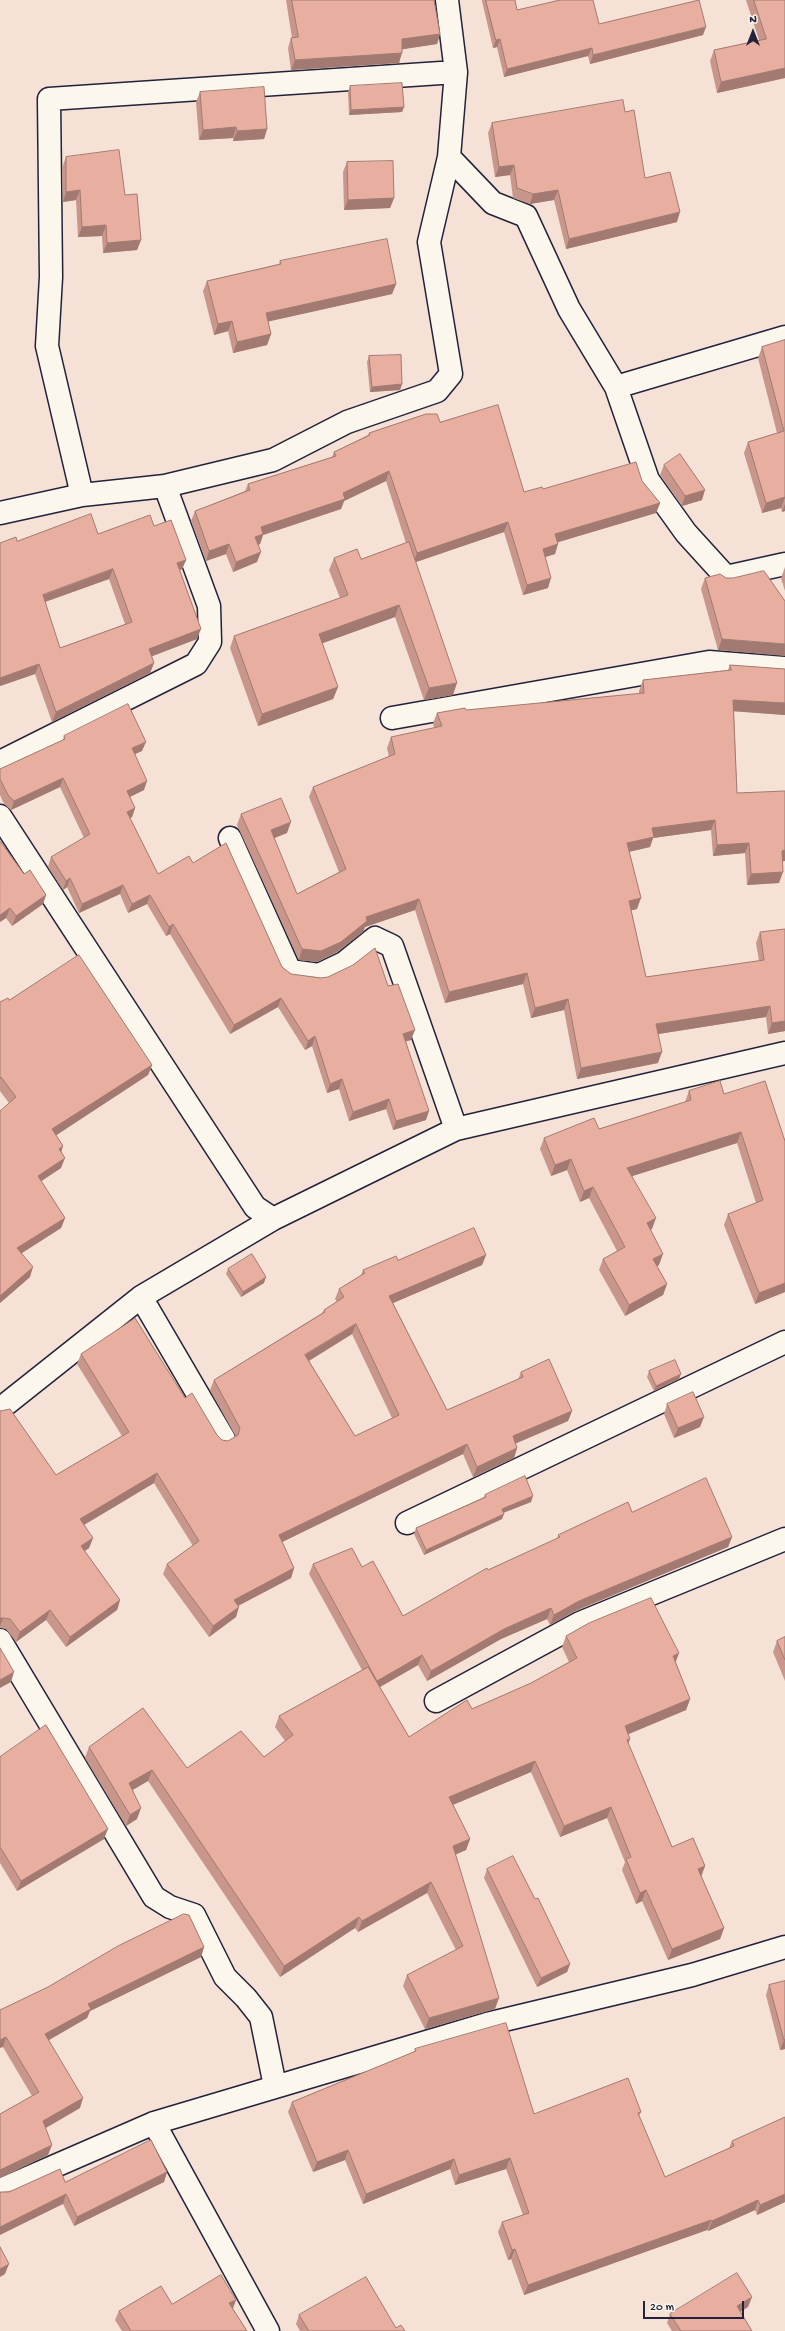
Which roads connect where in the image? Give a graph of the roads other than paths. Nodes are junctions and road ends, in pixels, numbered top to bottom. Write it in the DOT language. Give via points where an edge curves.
graph roads {
  1 [pos="447,0"];
  2 [pos="456,72"];
  3 [pos="449,157"];
  4 [pos="785,337"];
  5 [pos="616,387"];
  6 [pos="165,486"];
  7 [pos="82,495"];
  8 [pos="0,514"];
  9 [pos="785,564"];
  10 [pos="785,668"];
  11 [pos="392,718"];
  12 [pos="0,762"];
  13 [pos="0,816"];
  14 [pos="230,838"];
  15 [pos="785,1053"];
  16 [pos="456,1129"];
  17 [pos="273,1219"];
  18 [pos="141,1297"];
  19 [pos="785,1342"];
  20 [pos="0,1409"];
  21 [pos="224,1438"];
  22 [pos="408,1524"];
  23 [pos="785,1539"];
  24 [pos="0,1640"];
  25 [pos="436,1701"];
  26 [pos="785,1947"];
  27 [pos="275,2086"];
  28 [pos="154,2123"];
  29 [pos="0,2190"];
  30 [pos="268,2331"];
  1 -- 2 [label="street"];
  2 -- 3 [label="street"];
  2 -- 7 [label="street" via="49,100 51,277 47,346"];
  3 -- 5 [label="street" via="493,203 526,216 569,309"];
  3 -- 6 [label="street" via="429,242 451,374 437,391 347,422 273,460"];
  4 -- 5 [label="street"];
  5 -- 9 [label="street" via="648,480 686,533 726,577"];
  6 -- 7 [label="street"];
  6 -- 12 [label="street" via="209,606 210,642 196,664"];
  7 -- 8 [label="street"];
  10 -- 11 [label="street" via="709,662"];
  13 -- 17 [label="street" via="255,1207"];
  14 -- 16 [label="street" via="290,971 319,975 344,963 375,938 392,946"];
  15 -- 16 [label="street"];
  16 -- 17 [label="street"];
  17 -- 18 [label="street"];
  18 -- 20 [label="street"];
  18 -- 21 [label="street"];
  19 -- 22 [label="street"];
  23 -- 25 [label="street" via="580,1623"];
  24 -- 27 [label="street" via="154,1897 170,1907 194,1916 225,1977 261,2017"];
  26 -- 27 [label="street" via="692,1974 487,2024"];
  27 -- 28 [label="street"];
  28 -- 29 [label="street"];
  28 -- 30 [label="street"];
}
